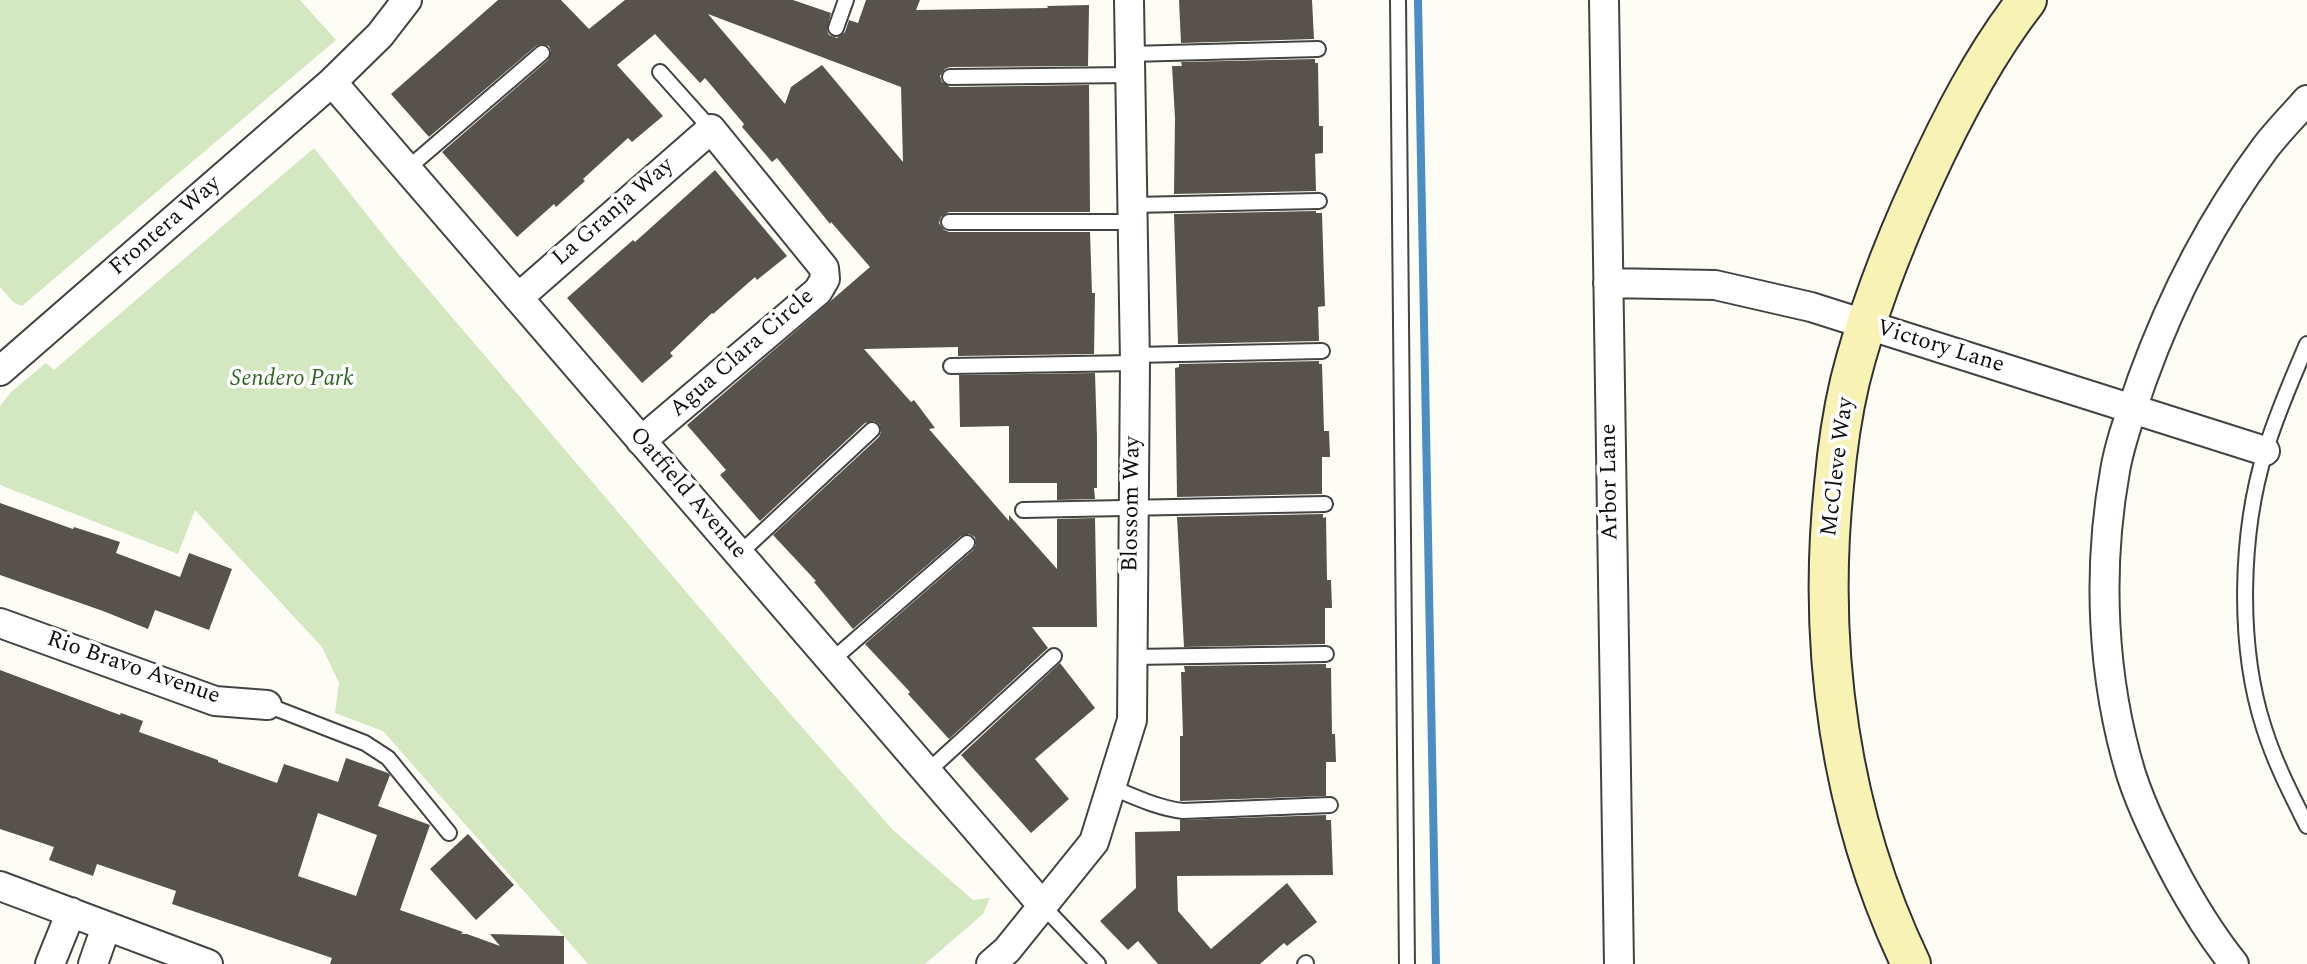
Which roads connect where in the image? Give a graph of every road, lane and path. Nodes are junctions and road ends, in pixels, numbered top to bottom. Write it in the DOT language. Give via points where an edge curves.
graph roads {
  1 [pos="407,0"];
  2 [pos="846,0"];
  3 [pos="1129,0"];
  4 [pos="1398,0"];
  5 [pos="1604,0"];
  6 [pos="2027,0"];
  7 [pos="836,28"];
  8 [pos="1318,49"];
  9 [pos="542,53"];
  10 [pos="1130,64"];
  11 [pos="660,72"];
  12 [pos="950,77"];
  13 [pos="332,82"];
  14 [pos="2307,100"];
  15 [pos="711,129"];
  16 [pos="407,169"];
  17 [pos="1319,201"];
  18 [pos="1133,213"];
  19 [pos="949,222"];
  20 [pos="1608,283"];
  21 [pos="518,298"];
  22 [pos="1866,325"];
  23 [pos="2307,345"];
  24 [pos="1322,351"];
  25 [pos="1135,359"];
  26 [pos="951,366"];
  27 [pos="0,371"];
  28 [pos="2132,408"];
  29 [pos="872,430"];
  30 [pos="641,441"];
  31 [pos="2265,451"];
  32 [pos="1325,504"];
  33 [pos="1132,508"];
  34 [pos="1023,510"];
  35 [pos="967,543"];
  36 [pos="739,554"];
  37 [pos="0,623"];
  38 [pos="1326,654"];
  39 [pos="1054,656"];
  40 [pos="1132,657"];
  41 [pos="831,661"];
  42 [pos="267,705"];
  43 [pos="927,772"];
  44 [pos="1111,787"];
  45 [pos="1330,805"];
  46 [pos="2307,826"];
  47 [pos="449,833"];
  48 [pos="0,886"];
  49 [pos="1043,906"];
  50 [pos="71,912"];
  51 [pos="106,927"];
  52 [pos="50,964"];
  53 [pos="93,964"];
  54 [pos="208,964"];
  55 [pos="991,964"];
  56 [pos="1098,964"];
  57 [pos="1407,964"];
  58 [pos="1619,964"];
  59 [pos="1911,964"];
  60 [pos="2234,964"];
  1 -- 13 [label="street, Frontera Way" via="380,36"];
  2 -- 7 [label="lane"];
  3 -- 10 [label="street, Blossom Way"];
  4 -- 57 [label="lane"];
  5 -- 20 [label="street, Arbor Lane"];
  6 -- 22 [label="street, McCleve Way" via="1941,141 1909,210"];
  8 -- 10 [label="lane"];
  9 -- 16 [label="lane"];
  10 -- 12 [label="lane"];
  10 -- 18 [label="street, Blossom Way"];
  11 -- 15 [label="lane"];
  13 -- 16 [label="street, Oatfield Avenue"];
  13 -- 27 [label="street, Frontera Way"];
  14 -- 28 [label="street" via="2266,146 2225,205 2185,276"];
  15 -- 21 [label="street, La Granja Way"];
  15 -- 30 [label="street, Agua Clara Circle" via="824,268 825,279 818,290"];
  16 -- 21 [label="street, Oatfield Avenue"];
  17 -- 18 [label="lane"];
  18 -- 19 [label="lane"];
  18 -- 25 [label="street, Blossom Way"];
  20 -- 22 [label="street, Victory Lane" via="1715,285"];
  20 -- 58 [label="street, Arbor Lane"];
  21 -- 30 [label="street, Oatfield Avenue"];
  22 -- 28 [label="street, Victory Lane"];
  22 -- 59 [label="street, McCleve Way" via="1837,456 1827,611 1833,691 1866,851"];
  23 -- 31 [label="lane"];
  24 -- 25 [label="lane"];
  25 -- 26 [label="lane"];
  25 -- 33 [label="street, Blossom Way"];
  28 -- 31 [label="street, Victory Lane"];
  28 -- 60 [label="street" via="2115,470 2104,591 2116,716 2132,776 2158,841 2194,906"];
  29 -- 36 [label="lane"];
  30 -- 36 [label="street, Oatfield Avenue"];
  31 -- 46 [label="lane" via="2245,562 2250,670 2281,776"];
  32 -- 33 [label="lane"];
  33 -- 34 [label="lane"];
  33 -- 40 [label="street, Blossom Way"];
  35 -- 41 [label="lane"];
  36 -- 41 [label="street, Oatfield Avenue"];
  37 -- 42 [label="street, Rio Bravo Avenue" via="215,701"];
  38 -- 40 [label="lane"];
  39 -- 43 [label="lane"];
  40 -- 44 [label="street, Blossom Way" via="1132,720"];
  41 -- 43 [label="street, Oatfield Avenue"];
  42 -- 47 [label="lane" via="379,750"];
  43 -- 49 [label="street, Oatfield Avenue"];
  44 -- 45 [label="lane" via="1183,811"];
  44 -- 49 [label="street, Blossom Way" via="1094,842"];
  48 -- 50 [label="street"];
  49 -- 55 [label="street, Blossom Way"];
  49 -- 56 [label="lane"];
  50 -- 51 [label="street"];
  50 -- 52 [label="street"];
  51 -- 53 [label="street"];
  51 -- 54 [label="street"];
}
